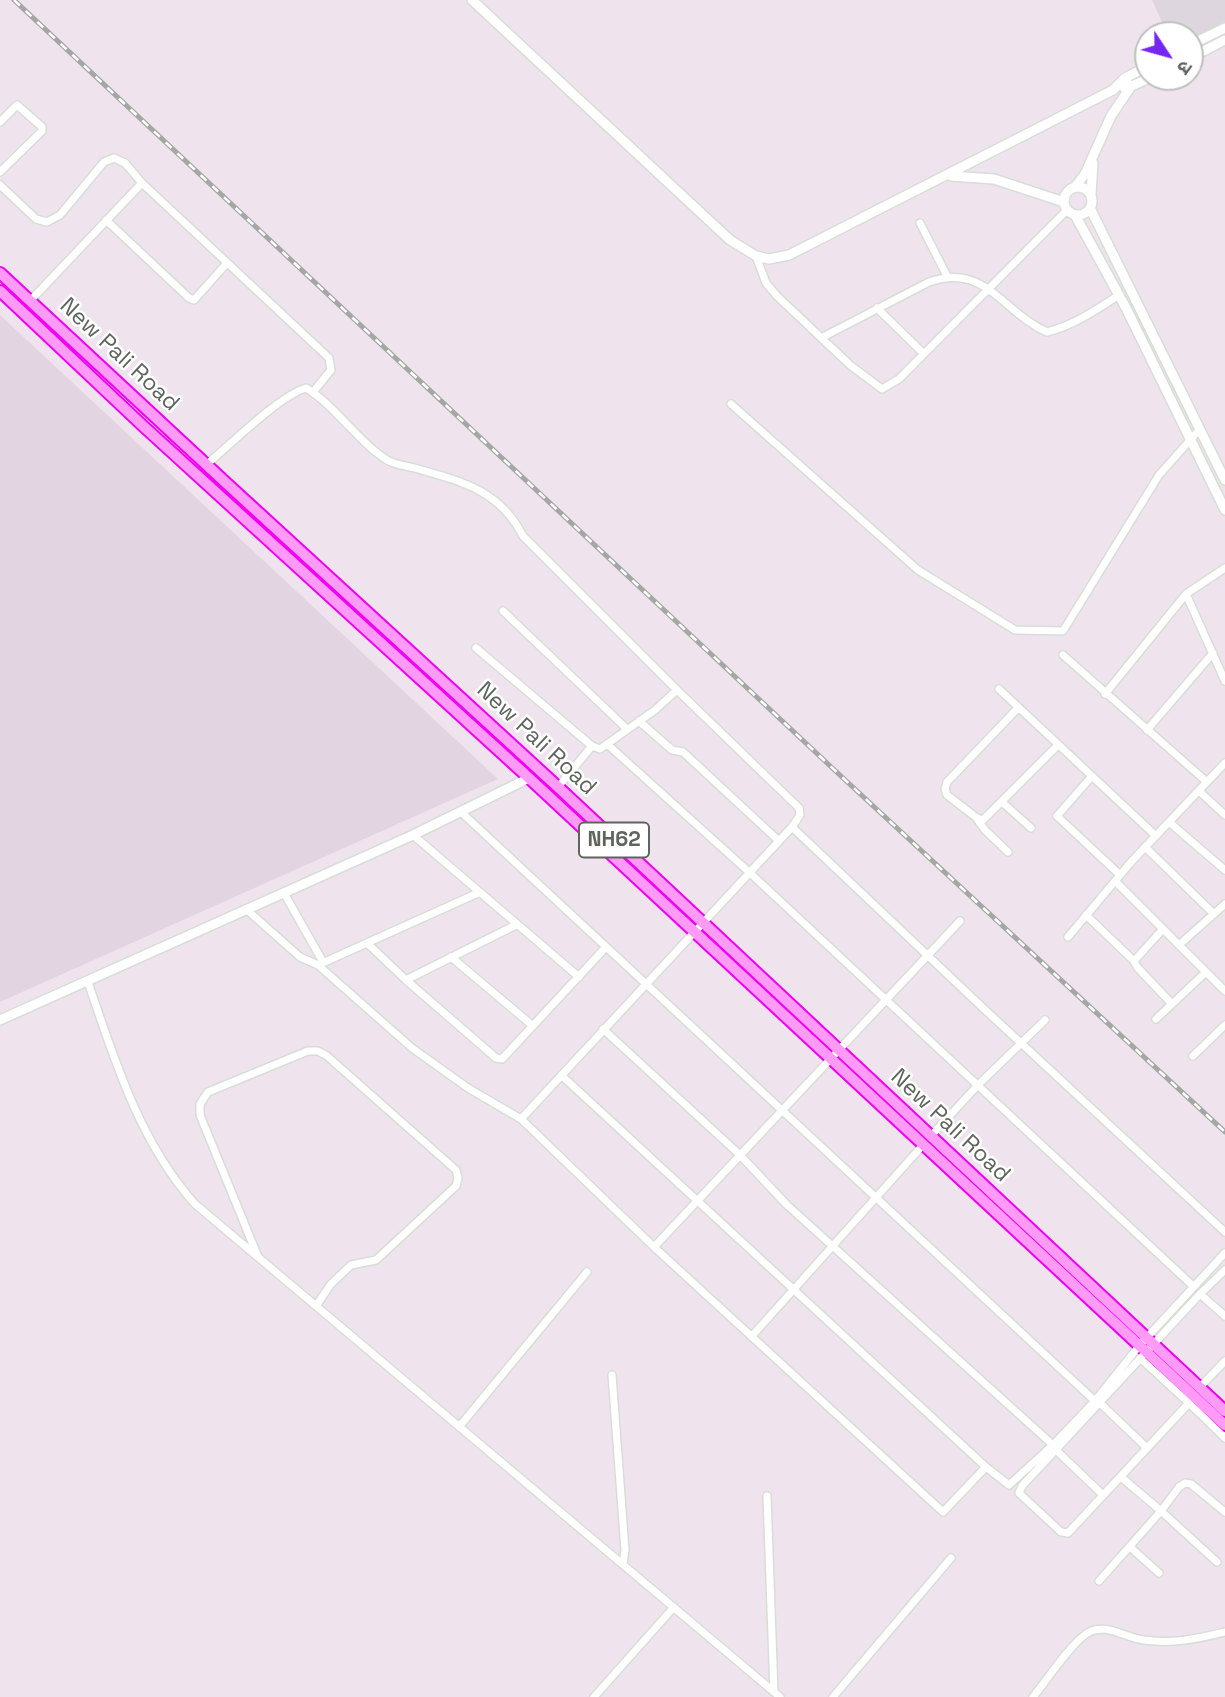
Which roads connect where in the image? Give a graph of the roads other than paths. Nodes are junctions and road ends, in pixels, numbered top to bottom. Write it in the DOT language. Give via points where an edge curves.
graph roads {
  1 [pos="472,0"];
  2 [pos="1225,28"];
  3 [pos="1204,38"];
  4 [pos="1225,40"];
  5 [pos="1204,51"];
  6 [pos="1134,73"];
  7 [pos="1125,78"];
  8 [pos="1134,86"];
  9 [pos="1130,88"];
  10 [pos="1113,90"];
  11 [pos="0,122"];
  12 [pos="1094,154"];
  13 [pos="0,172"];
  14 [pos="944,177"];
  15 [pos="142,183"];
  16 [pos="0,185"];
  17 [pos="1074,188"];
  18 [pos="1091,194"];
  19 [pos="1090,208"];
  20 [pos="1069,209"];
  21 [pos="106,220"];
  22 [pos="920,223"];
  23 [pos="756,256"];
  24 [pos="227,263"];
  25 [pos="0,273"];
  26 [pos="947,276"];
  27 [pos="989,288"];
  28 [pos="0,290"];
  29 [pos="1119,295"];
  30 [pos="30,301"];
  31 [pos="877,308"];
  32 [pos="821,338"];
  33 [pos="923,353"];
  34 [pos="313,392"];
  35 [pos="731,404"];
  36 [pos="1200,429"];
  37 [pos="1191,439"];
  38 [pos="206,465"];
  39 [pos="1225,480"];
  40 [pos="1225,510"];
  41 [pos="1225,568"];
  42 [pos="1186,594"];
  43 [pos="503,611"];
  44 [pos="476,648"];
  45 [pos="1213,653"];
  46 [pos="1063,655"];
  47 [pos="1225,681"];
  48 [pos="999,689"];
  49 [pos="677,690"];
  50 [pos="1105,694"];
  51 [pos="1018,708"];
  52 [pos="639,721"];
  53 [pos="627,729"];
  54 [pos="1147,730"];
  55 [pos="607,744"];
  56 [pos="1058,745"];
  57 [pos="593,746"];
  58 [pos="1225,763"];
  59 [pos="1093,776"];
  60 [pos="529,778"];
  61 [pos="1207,782"];
  62 [pos="558,787"];
  63 [pos="1199,791"];
  64 [pos="1002,802"];
  65 [pos="462,813"];
  66 [pos="1225,815"];
  67 [pos="977,818"];
  68 [pos="1169,822"];
  69 [pos="792,827"];
  70 [pos="1031,828"];
  71 [pos="413,835"];
  72 [pos="1156,836"];
  73 [pos="779,841"];
  74 [pos="1145,847"];
  75 [pos="1008,852"];
  76 [pos="1225,870"];
  77 [pos="748,873"];
  78 [pos="1117,878"];
  79 [pos="284,893"];
  80 [pos="478,893"];
  81 [pos="1225,904"];
  82 [pos="247,910"];
  83 [pos="1214,914"];
  84 [pos="1086,915"];
  85 [pos="960,921"];
  86 [pos="516,925"];
  87 [pos="697,927"];
  88 [pos="1163,929"];
  89 [pos="1068,937"];
  90 [pos="368,944"];
  91 [pos="1179,945"];
  92 [pos="606,947"];
  93 [pos="928,956"];
  94 [pos="451,957"];
  95 [pos="1134,961"];
  96 [pos="321,963"];
  97 [pos="1206,972"];
  98 [pos="579,977"];
  99 [pos="406,980"];
  100 [pos="88,982"];
  101 [pos="645,983"];
  102 [pos="1223,986"];
  103 [pos="885,1000"];
  104 [pos="1172,1004"];
  105 [pos="0,1020"];
  106 [pos="1045,1020"];
  107 [pos="1156,1020"];
  108 [pos="1225,1025"];
  109 [pos="533,1026"];
  110 [pos="603,1030"];
  111 [pos="1020,1043"];
  112 [pos="836,1055"];
  113 [pos="1193,1056"];
  114 [pos="561,1075"];
  115 [pos="977,1086"];
  116 [pos="782,1111"];
  117 [pos="521,1119"];
  118 [pos="927,1141"];
  119 [pos="740,1155"];
  120 [pos="875,1197"];
  121 [pos="697,1201"];
  122 [pos="1225,1232"];
  123 [pos="832,1246"];
  124 [pos="654,1247"];
  125 [pos="1225,1253"];
  126 [pos="259,1258"];
  127 [pos="587,1272"];
  128 [pos="1223,1275"];
  129 [pos="1193,1286"];
  130 [pos="793,1288"];
  131 [pos="1200,1294"];
  132 [pos="316,1306"];
  133 [pos="1225,1317"];
  134 [pos="752,1336"];
  135 [pos="1146,1348"];
  136 [pos="1225,1361"];
  137 [pos="612,1375"];
  138 [pos="1200,1387"];
  139 [pos="1097,1402"];
  140 [pos="1189,1402"];
  141 [pos="1225,1410"];
  142 [pos="1225,1425"];
  143 [pos="459,1427"];
  144 [pos="1225,1438"];
  145 [pos="1054,1447"];
  146 [pos="1147,1448"];
  147 [pos="986,1467"];
  148 [pos="1121,1477"];
  149 [pos="1103,1495"];
  150 [pos="767,1496"];
  151 [pos="1161,1511"];
  152 [pos="1225,1511"];
  153 [pos="1130,1547"];
  154 [pos="951,1558"];
  155 [pos="1217,1562"];
  156 [pos="623,1564"];
  157 [pos="1159,1573"];
  158 [pos="1099,1581"];
  159 [pos="674,1607"];
  160 [pos="1225,1632"];
  161 [pos="777,1694"];
  162 [pos="594,1697"];
  163 [pos="834,1697"];
  164 [pos="1033,1697"];
  1 -- 23 [label="street" via="730,240"];
  2 -- 3 [label="street"];
  4 -- 5 [label="street"];
  6 -- 7 [label="street"];
  7 -- 9 [label="street"];
  7 -- 10 [label="street"];
  8 -- 9 [label="street"];
  9 -- 10 [label="street"];
  9 -- 12 [label="street"];
  10 -- 14 [label="street"];
  11 -- 13 [label="street" via="17,105 42,127"];
  12 -- 17 [label="street"];
  12 -- 18 [label="street"];
  14 -- 20 [label="street" via="993,179"];
  14 -- 23 [label="street" via="789,255"];
  15 -- 16 [label="street" via="125,163 114,158 104,162 60,215 47,222 36,219"];
  15 -- 21 [label="street"];
  15 -- 24 [label="street"];
  17 -- 18 [label="street"];
  17 -- 20 [label="street" via="1067,193"];
  18 -- 19 [label="street"];
  19 -- 20 [label="street" via="1084,214"];
  19 -- 36 [label="street"];
  20 -- 27 [label="street"];
  20 -- 29 [label="street"];
  21 -- 24 [label="street" via="194,300"];
  21 -- 30 [label="street"];
  22 -- 26 [label="street"];
  23 -- 32 [label="street" via="766,283"];
  24 -- 34 [label="street" via="329,358 331,370"];
  25 -- 30 [label="highway, New Pali Road / NH62"];
  26 -- 27 [label="street" via="967,278"];
  26 -- 31 [label="street"];
  27 -- 29 [label="street" via="1047,332 1087,316"];
  27 -- 33 [label="street"];
  28 -- 60 [label="highway, New Pali Road / NH62"];
  29 -- 37 [label="street"];
  30 -- 38 [label="highway, New Pali Road / NH62"];
  31 -- 32 [label="street"];
  31 -- 33 [label="street"];
  32 -- 33 [label="street" via="882,389 899,379"];
  34 -- 38 [label="street" via="297,390"];
  34 -- 49 [label="street" via="391,462 476,488 496,500 523,536"];
  35 -- 37 [label="street" via="918,570 1015,630 1063,631 1159,475"];
  36 -- 37 [label="street"];
  36 -- 39 [label="street"];
  37 -- 40 [label="street"];
  38 -- 62 [label="highway, New Pali Road / NH62"];
  41 -- 42 [label="street"];
  42 -- 45 [label="street"];
  42 -- 50 [label="street"];
  43 -- 53 [label="street"];
  44 -- 57 [label="street"];
  45 -- 47 [label="street"];
  45 -- 54 [label="street"];
  46 -- 50 [label="street"];
  48 -- 51 [label="street"];
  49 -- 52 [label="street"];
  49 -- 69 [label="street" via="799,808"];
  50 -- 54 [label="street"];
  51 -- 56 [label="street"];
  51 -- 67 [label="street" via="947,782 947,795"];
  52 -- 53 [label="street"];
  52 -- 73 [label="street" via="672,750 683,752"];
  53 -- 55 [label="street"];
  54 -- 61 [label="street"];
  55 -- 57 [label="street" via="600,749"];
  55 -- 77 [label="street"];
  56 -- 59 [label="street"];
  56 -- 64 [label="street"];
  57 -- 62 [label="street"];
  58 -- 61 [label="street"];
  59 -- 72 [label="street"];
  59 -- 78 [label="street" via="1057,816"];
  60 -- 65 [label="street"];
  60 -- 87 [label="highway, New Pali Road / NH62"];
  61 -- 63 [label="street"];
  62 -- 87 [label="highway, New Pali Road / NH62"];
  63 -- 66 [label="street"];
  63 -- 68 [label="street"];
  64 -- 67 [label="street" via="983,820"];
  64 -- 70 [label="street"];
  65 -- 71 [label="street"];
  65 -- 92 [label="street"];
  67 -- 75 [label="street"];
  68 -- 72 [label="street"];
  68 -- 76 [label="street"];
  69 -- 73 [label="street"];
  69 -- 93 [label="street"];
  71 -- 79 [label="street"];
  71 -- 80 [label="street"];
  72 -- 74 [label="street"];
  73 -- 77 [label="street"];
  74 -- 78 [label="street"];
  74 -- 83 [label="street"];
  77 -- 87 [label="street"];
  77 -- 103 [label="street"];
  78 -- 84 [label="street"];
  78 -- 88 [label="street"];
  79 -- 82 [label="street"];
  79 -- 96 [label="street"];
  80 -- 86 [label="street"];
  80 -- 90 [label="street"];
  81 -- 83 [label="street"];
  82 -- 96 [label="street" via="300,957"];
  82 -- 100 [label="street"];
  83 -- 91 [label="street"];
  84 -- 89 [label="street"];
  84 -- 95 [label="street"];
  85 -- 93 [label="street"];
  86 -- 94 [label="street"];
  86 -- 98 [label="street"];
  87 -- 101 [label="street"];
  87 -- 112 [label="highway, New Pali Road / NH62"];
  88 -- 91 [label="street"];
  88 -- 95 [label="street"];
  90 -- 96 [label="street"];
  90 -- 99 [label="street"];
  91 -- 97 [label="street"];
  92 -- 98 [label="street"];
  92 -- 101 [label="street"];
  93 -- 103 [label="street"];
  93 -- 111 [label="street"];
  94 -- 99 [label="street"];
  94 -- 109 [label="street"];
  95 -- 104 [label="street"];
  96 -- 117 [label="street" via="412,1048"];
  97 -- 102 [label="street"];
  97 -- 104 [label="street"];
  98 -- 109 [label="street"];
  99 -- 109 [label="street" via="496,1058 507,1056"];
  100 -- 105 [label="street"];
  100 -- 126 [label="street" via="111,1050 158,1154 195,1204"];
  101 -- 110 [label="street"];
  101 -- 116 [label="street"];
  103 -- 112 [label="street"];
  103 -- 115 [label="street"];
  104 -- 107 [label="street"];
  106 -- 111 [label="street"];
  108 -- 113 [label="street"];
  110 -- 114 [label="street"];
  110 -- 119 [label="street"];
  111 -- 115 [label="street"];
  111 -- 122 [label="street"];
  112 -- 116 [label="street"];
  112 -- 118 [label="highway, New Pali Road / NH62"];
  114 -- 117 [label="street"];
  114 -- 121 [label="street"];
  115 -- 118 [label="street"];
  115 -- 129 [label="street"];
  116 -- 119 [label="street"];
  116 -- 120 [label="street"];
  117 -- 124 [label="street"];
  118 -- 120 [label="street"];
  118 -- 135 [label="highway, New Pali Road / NH62"];
  119 -- 121 [label="street"];
  119 -- 123 [label="street"];
  120 -- 123 [label="street"];
  120 -- 139 [label="street"];
  121 -- 124 [label="street"];
  121 -- 130 [label="street"];
  123 -- 130 [label="street"];
  123 -- 145 [label="street"];
  124 -- 134 [label="street"];
  125 -- 129 [label="street"];
  126 -- 132 [label="street"];
  126 -- 132 [label="street" via="200,1115 200,1104 208,1092 318,1051 456,1170 458,1178 456,1186 376,1260 351,1265 343,1272"];
  127 -- 143 [label="street"];
  128 -- 131 [label="street"];
  129 -- 135 [label="street"];
  130 -- 134 [label="street"];
  130 -- 147 [label="street"];
  131 -- 133 [label="street"];
  131 -- 135 [label="street"];
  132 -- 143 [label="street"];
  134 -- 147 [label="street" via="943,1512"];
  135 -- 138 [label="highway, New Pali Road / NH62"];
  135 -- 139 [label="street"];
  135 -- 139 [label="street"];
  135 -- 140 [label="street"];
  135 -- 142 [label="highway, New Pali Road / NH62"];
  136 -- 138 [label="street"];
  137 -- 156 [label="street"];
  138 -- 141 [label="highway, New Pali Road / NH62"];
  139 -- 145 [label="street"];
  139 -- 146 [label="street"];
  140 -- 144 [label="street"];
  140 -- 146 [label="street"];
  143 -- 156 [label="street"];
  145 -- 147 [label="street" via="1009,1485"];
  145 -- 149 [label="street"];
  145 -- 149 [label="street" via="1019,1493 1065,1534"];
  146 -- 148 [label="street"];
  148 -- 149 [label="street"];
  148 -- 151 [label="street"];
  150 -- 161 [label="street"];
  151 -- 152 [label="street" via="1185,1483"];
  151 -- 153 [label="street"];
  151 -- 155 [label="street"];
  153 -- 157 [label="street"];
  153 -- 158 [label="street"];
  154 -- 163 [label="street"];
  156 -- 159 [label="street"];
  159 -- 161 [label="street"];
  159 -- 162 [label="street"];
  160 -- 164 [label="street" via="1179,1642 1092,1631"];
}
